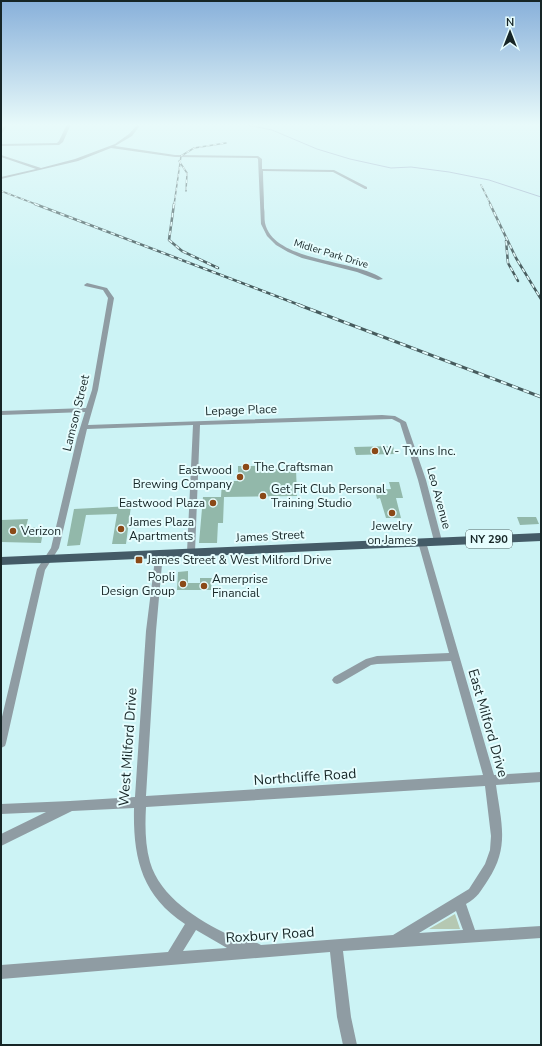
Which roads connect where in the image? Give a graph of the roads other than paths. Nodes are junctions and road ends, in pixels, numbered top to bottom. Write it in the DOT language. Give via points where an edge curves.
graph roads {
  1 [pos="26,173"];
  2 [pos="260,173"];
  3 [pos="337,173"];
  4 [pos="1,178"];
  5 [pos="366,188"];
  6 [pos="380,279"];
  7 [pos="87,285"];
  8 [pos="89,410"];
  9 [pos="1,413"];
  10 [pos="398,418"];
  11 [pos="197,423"];
  12 [pos="85,427"];
  13 [pos="541,537"];
  14 [pos="422,542"];
  15 [pos="438,542"];
  16 [pos="191,552"];
  17 [pos="159,553"];
  18 [pos="48,558"];
  19 [pos="1,561"];
  20 [pos="454,657"];
  21 [pos="337,680"];
  22 [pos="1,744"];
  23 [pos="541,777"];
  24 [pos="490,780"];
  25 [pos="140,802"];
  26 [pos="71,806"];
  27 [pos="1,808"];
  28 [pos="1,840"];
  29 [pos="459,903"];
  30 [pos="193,922"];
  31 [pos="541,932"];
  32 [pos="471,935"];
  33 [pos="395,941"];
  34 [pos="336,947"];
  35 [pos="278,950"];
  36 [pos="171,959"];
  37 [pos="1,972"];
  38 [pos="350,1045"];
  1 -- 4 [label="street"];
  2 -- 6 [label="street, Midler Park Drive" via="263,224 271,239 295,253 361,271"];
  3 -- 5 [label="street"];
  7 -- 8 [label="street, Lamson Street" via="105,289 111,298 95,390"];
  8 -- 9 [label="street"];
  8 -- 12 [label="street, Lamson Street"];
  10 -- 11 [label="street, Lepage Place"];
  10 -- 15 [label="street, Leo Avenue" via="403,422 410,441"];
  11 -- 12 [label="street, Lepage Place"];
  11 -- 16 [label="street"];
  12 -- 18 [label="street, Lamson Street" via="55,548"];
  13 -- 15 [label="main road, James Street / NY 290"];
  14 -- 15 [label="main road, James Street / NY 290"];
  14 -- 16 [label="main road, James Street / NY 290"];
  14 -- 20 [label="street, East Milford Drive"];
  16 -- 17 [label="main road, James Street / NY 290"];
  17 -- 18 [label="main road, James Street / NY 290"];
  17 -- 25 [label="street, West Milford Drive" via="151,631"];
  18 -- 19 [label="main road, James Street / NY 290"];
  18 -- 22 [label="street, Lamson Street" via="41,569"];
  20 -- 21 [label="street" via="377,660"];
  20 -- 24 [label="street, East Milford Drive"];
  23 -- 24 [label="street, Northcliffe Road"];
  24 -- 25 [label="street, Northcliffe Road"];
  24 -- 29 [label="street, East Milford Drive" via="497,822 496,850 490,866 473,893"];
  25 -- 26 [label="street, Northcliffe Road"];
  25 -- 30 [label="street, West Milford Drive" via="142,859 152,884 162,898"];
  26 -- 27 [label="street, Northcliffe Road"];
  26 -- 28 [label="street, Northcliffe Road"];
  29 -- 32 [label="street"];
  29 -- 33 [label="street, East Milford Drive"];
  30 -- 35 [label="street, West Milford Drive" via="224,941 251,949"];
  30 -- 36 [label="street"];
  31 -- 32 [label="street, Roxbury Road"];
  32 -- 33 [label="street, Roxbury Road"];
  33 -- 34 [label="street, Roxbury Road"];
  34 -- 35 [label="street, Roxbury Road"];
  34 -- 38 [label="street"];
  35 -- 36 [label="street, Roxbury Road"];
  36 -- 37 [label="street, Roxbury Road"];
}
